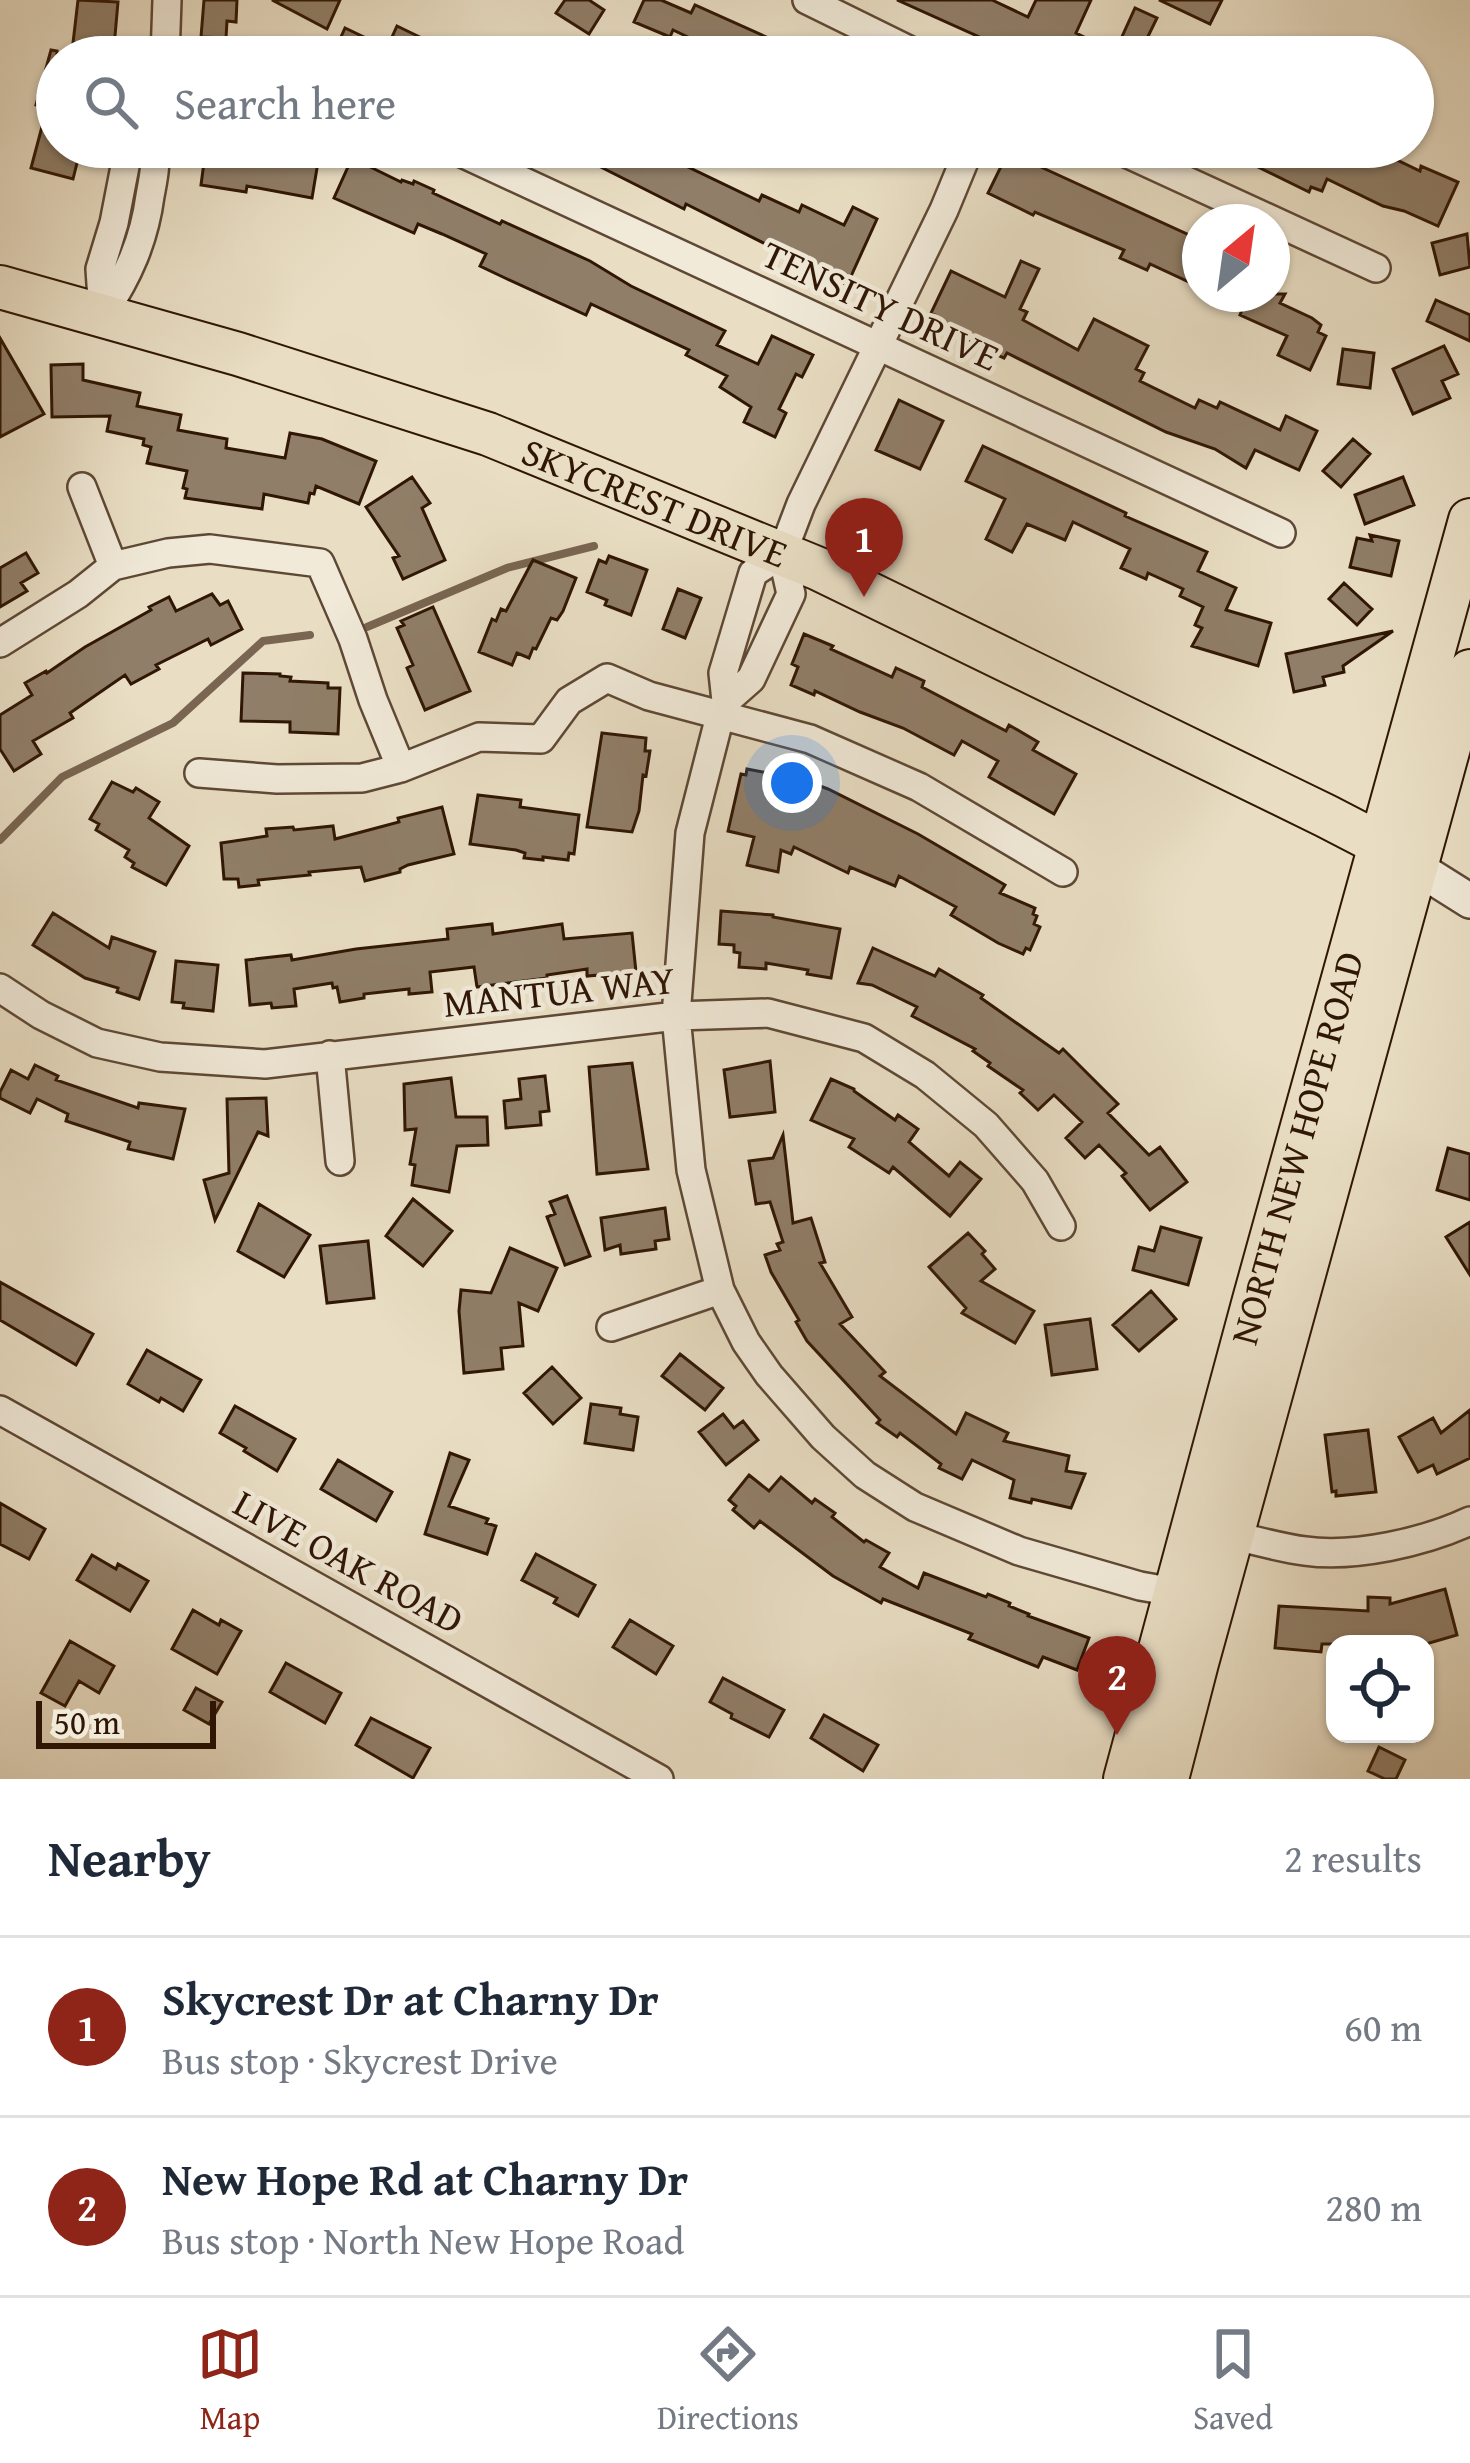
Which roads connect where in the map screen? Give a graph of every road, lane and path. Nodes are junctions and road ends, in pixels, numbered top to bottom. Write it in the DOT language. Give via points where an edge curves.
graph roads {
  1 [pos="167,0"];
  2 [pos="807,0"];
  3 [pos="166,36"];
  4 [pos="880,36"];
  5 [pos="125,168"];
  6 [pos="155,168"];
  7 [pos="494,168"];
  8 [pos="961,168"];
  9 [pos="1159,168"];
  10 [pos="1376,268"];
  11 [pos="0,286"];
  12 [pos="103,314"];
  13 [pos="878,347"];
  14 [pos="82,487"];
  15 [pos="1470,520"];
  16 [pos="1281,533"];
  17 [pos="782,554"];
  18 [pos="113,566"];
  19 [pos="0,643"];
  20 [pos="1470,671"];
  21 [pos="723,708"];
  22 [pos="401,768"];
  23 [pos="199,773"];
  24 [pos="1380,844"];
  25 [pos="1417,867"];
  26 [pos="1063,872"];
  27 [pos="1470,901"];
  28 [pos="0,988"];
  29 [pos="676,1016"];
  30 [pos="330,1055"];
  31 [pos="340,1161"];
  32 [pos="1061,1226"];
  33 [pos="720,1289"];
  34 [pos="611,1328"];
  35 [pos="0,1410"];
  36 [pos="1470,1521"];
  37 [pos="1232,1537"];
  38 [pos="1174,1592"];
  39 [pos="659,1779"];
  40 [pos="1126,1779"];
  41 [pos="1167,1779"];
  1 -- 3 [label="street"];
  2 -- 4 [label="street"];
  5 -- 12 [label="street" via="100,269"];
  6 -- 12 [label="street" via="145,231"];
  7 -- 13 [label="street, TENSITY DRIVE"];
  8 -- 13 [label="street"];
  9 -- 10 [label="street"];
  11 -- 12 [label="main road, SKYCREST DRIVE"];
  12 -- 17 [label="main road, SKYCREST DRIVE" via="488,434"];
  13 -- 16 [label="street, TENSITY DRIVE"];
  13 -- 17 [label="street"];
  14 -- 18 [label="street"];
  15 -- 24 [label="main road, NORTH NEW HOPE ROAD"];
  17 -- 21 [label="street" via="753,573 723,673"];
  17 -- 21 [label="street" via="790,594 751,679"];
  17 -- 24 [label="main road, SKYCREST DRIVE"];
  18 -- 19 [label="street"];
  18 -- 22 [label="street" via="210,549 320,563"];
  20 -- 25 [label="main road, NORTH NEW HOPE ROAD"];
  21 -- 22 [label="street" via="649,696 607,678 569,701 541,739 478,737"];
  21 -- 26 [label="street" via="919,787"];
  21 -- 29 [label="street" via="689,833"];
  22 -- 23 [label="street" via="362,778"];
  24 -- 25 [label="main road, SKYCREST DRIVE"];
  24 -- 38 [label="main road, NORTH NEW HOPE ROAD"];
  25 -- 27 [label="street, SKYCREST DRIVE"];
  25 -- 37 [label="main road, NORTH NEW HOPE ROAD"];
  28 -- 30 [label="street, MANTUA WAY" via="97,1042 160,1057 265,1064"];
  29 -- 30 [label="street, MANTUA WAY"];
  29 -- 32 [label="street, MANTUA WAY" via="768,1013 864,1038 986,1125"];
  29 -- 33 [label="street" via="691,1171"];
  30 -- 31 [label="street"];
  33 -- 34 [label="street"];
  33 -- 38 [label="street" via="770,1375 865,1475 915,1507 1019,1552"];
  35 -- 39 [label="street, LIVE OAK ROAD"];
  36 -- 37 [label="street" via="1352,1551 1308,1552"];
  37 -- 41 [label="main road, NORTH NEW HOPE ROAD"];
  38 -- 40 [label="main road, NORTH NEW HOPE ROAD"];
}
